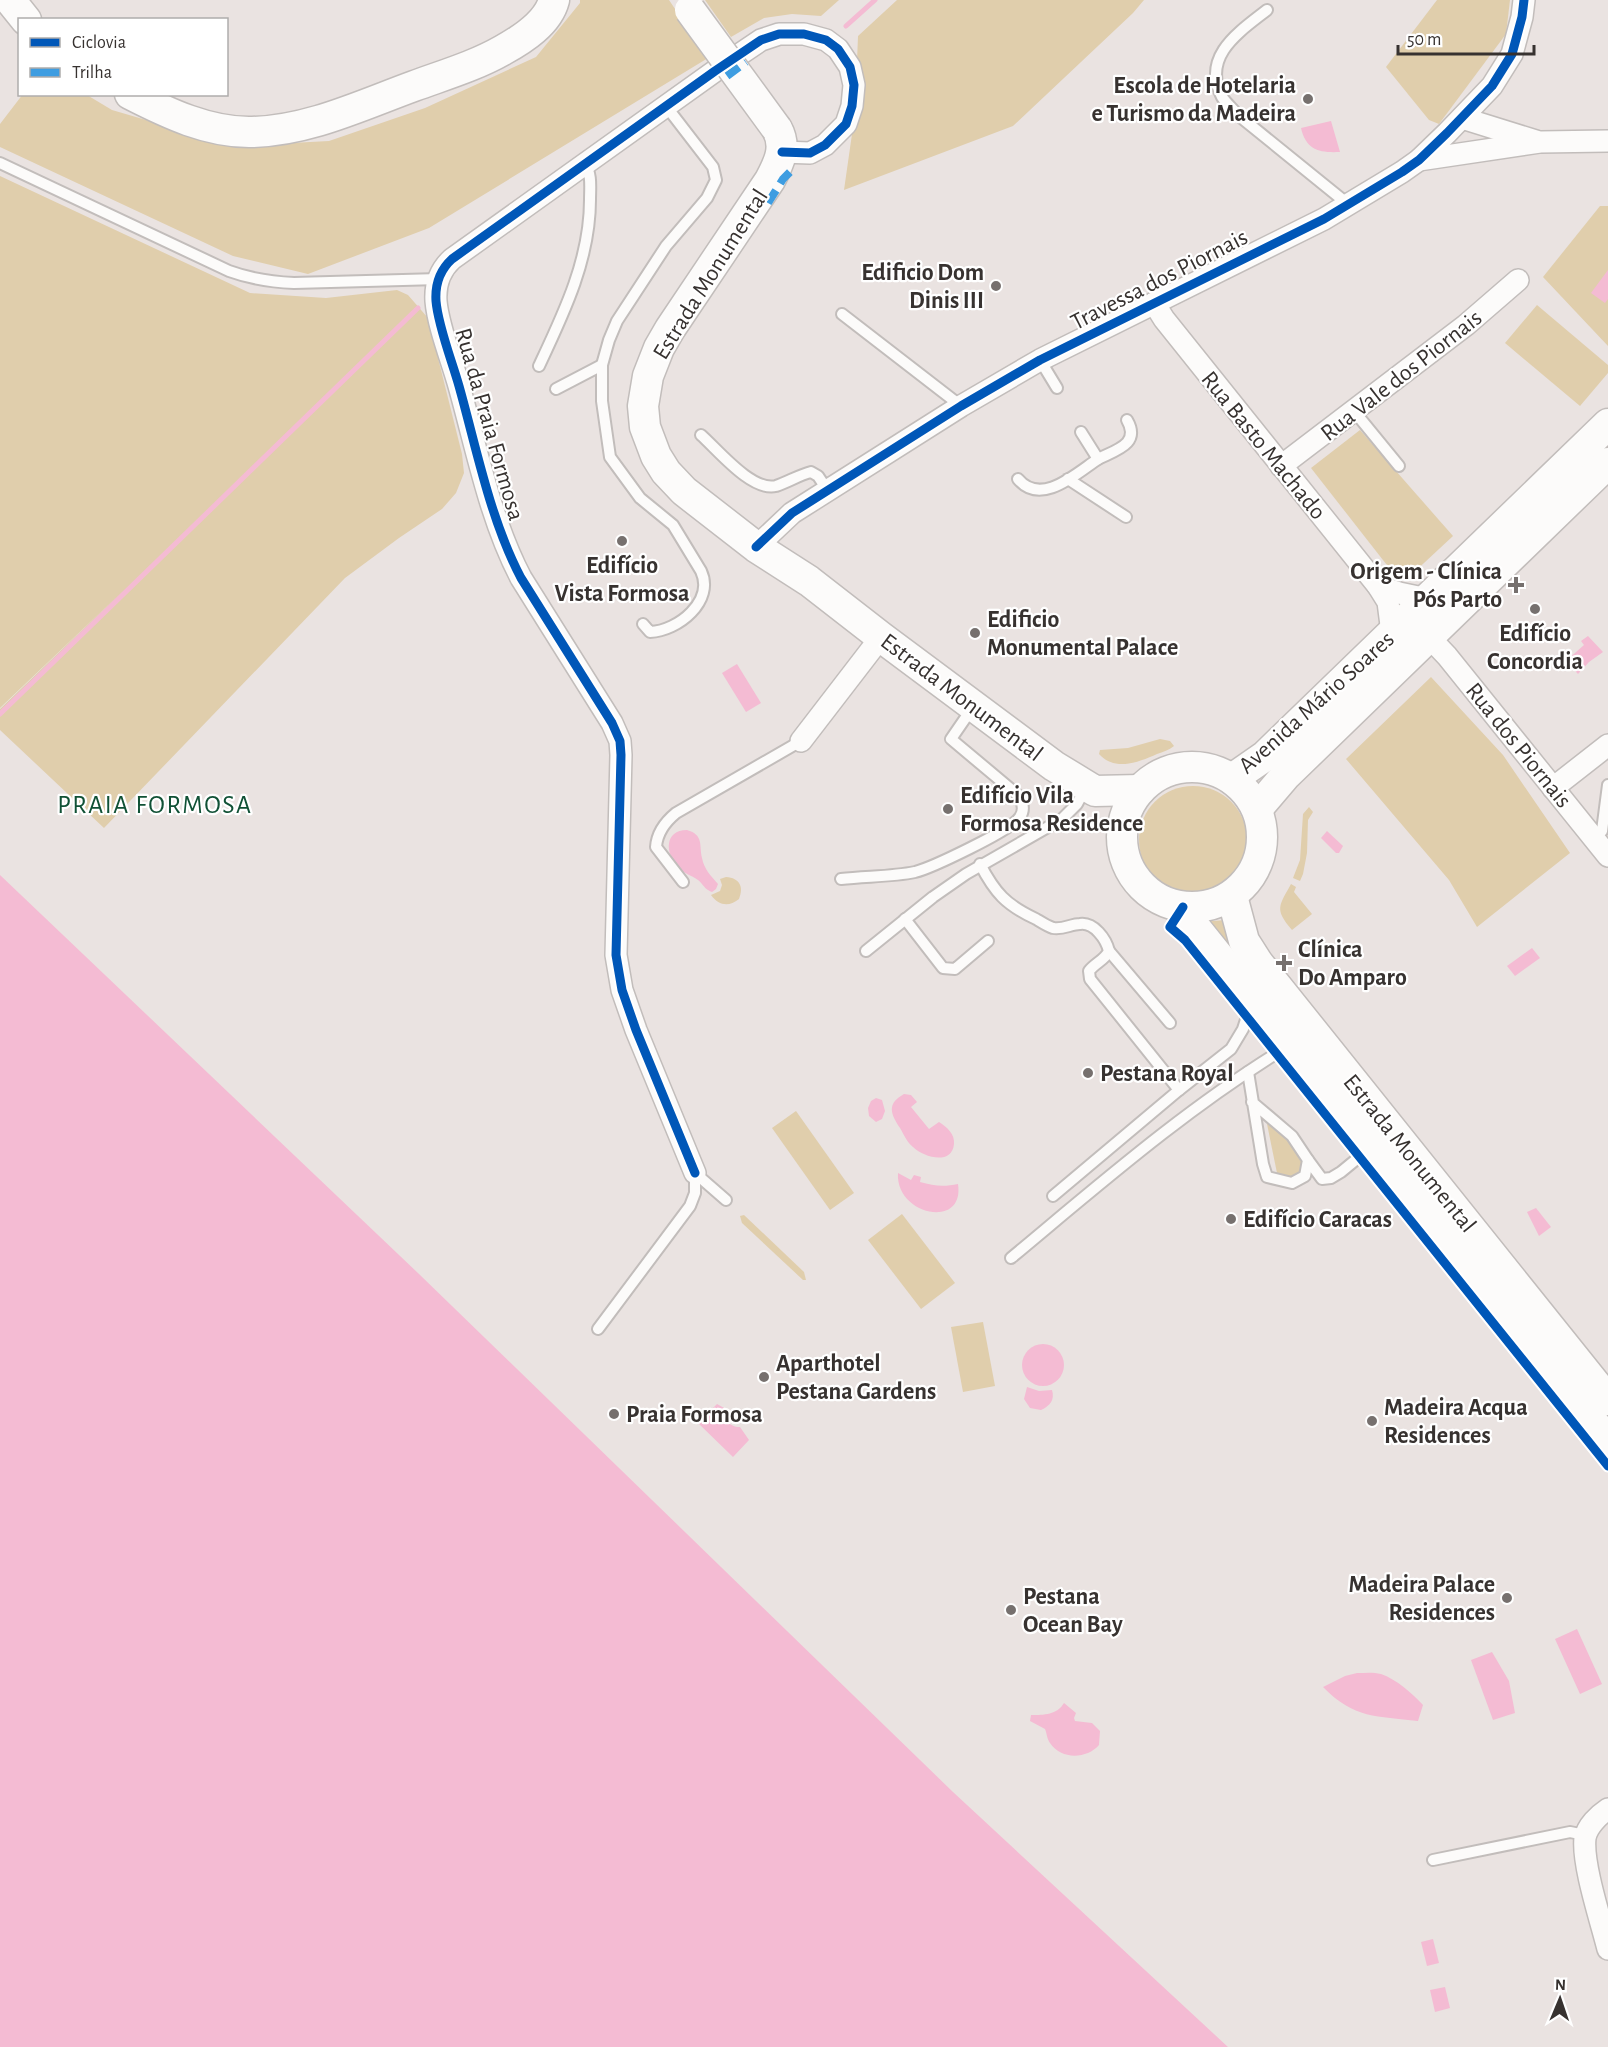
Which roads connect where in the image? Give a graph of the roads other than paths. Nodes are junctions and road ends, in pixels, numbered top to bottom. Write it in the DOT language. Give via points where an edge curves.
graph roads {
  1 [pos="10,0"];
  2 [pos="554,0"];
  3 [pos="1524,0"];
  4 [pos="687,5"];
  5 [pos="1267,10"];
  6 [pos="24,18"];
  7 [pos="134,96"];
  8 [pos="666,106"];
  9 [pos="1462,118"];
  10 [pos="779,141"];
  11 [pos="1608,141"];
  12 [pos="1540,142"];
  13 [pos="1419,160"];
  14 [pos="0,163"];
  15 [pos="585,164"];
  16 [pos="1349,205"];
  17 [pos="439,279"];
  18 [pos="1518,280"];
  19 [pos="1154,303"];
  20 [pos="842,314"];
  21 [pos="1040,360"];
  22 [pos="602,365"];
  23 [pos="539,366"];
  24 [pos="1057,388"];
  25 [pos="556,389"];
  26 [pos="961,406"];
  27 [pos="1354,411"];
  28 [pos="1127,420"];
  29 [pos="1608,424"];
  30 [pos="1082,432"];
  31 [pos="702,435"];
  32 [pos="1098,459"];
  33 [pos="1608,463"];
  34 [pos="1281,466"];
  35 [pos="1399,466"];
  36 [pos="1018,479"];
  37 [pos="1068,479"];
  38 [pos="828,491"];
  39 [pos="1126,517"];
  40 [pos="756,547"];
  41 [pos="1378,586"];
  42 [pos="1428,599"];
  43 [pos="644,624"];
  44 [pos="1392,633"];
  45 [pos="1428,636"];
  46 [pos="881,637"];
  47 [pos="973,707"];
  48 [pos="801,741"];
  49 [pos="1608,745"];
  50 [pos="1232,778"];
  51 [pos="1608,786"];
  52 [pos="1553,788"];
  53 [pos="1091,789"];
  54 [pos="1140,790"];
  55 [pos="1257,809"];
  56 [pos="1122,825"];
  57 [pos="1593,838"];
  58 [pos="1608,856"];
  59 [pos="980,864"];
  60 [pos="841,879"];
  61 [pos="683,882"];
  62 [pos="1232,896"];
  63 [pos="1183,907"];
  64 [pos="905,920"];
  65 [pos="988,941"];
  66 [pos="866,951"];
  67 [pos="1109,951"];
  68 [pos="1253,998"];
  69 [pos="1170,1023"];
  70 [pos="1290,1045"];
  71 [pos="1248,1072"];
  72 [pos="1179,1090"];
  73 [pos="1252,1102"];
  74 [pos="1372,1147"];
  75 [pos="1308,1160"];
  76 [pos="695,1173"];
  77 [pos="1053,1196"];
  78 [pos="726,1200"];
  79 [pos="1011,1258"];
  80 [pos="598,1329"];
  81 [pos="1604,1389"];
  82 [pos="1608,1441"];
  83 [pos="1608,1809"];
  84 [pos="1585,1835"];
  85 [pos="1433,1860"];
  86 [pos="1608,1948"];
  1 -- 6 [label="main road"];
  2 -- 7 [label="main road" via="544,20 503,50 304,126 251,132 213,128"];
  3 -- 9 [label="street, Travessa dos Piornais" via="1512,54 1492,86"];
  4 -- 10 [label="main road, bridge"];
  5 -- 16 [label="lane" via="1219,55 1215,76 1222,98"];
  8 -- 10 [label="street" via="761,40 779,34 804,34 826,40 850,67 854,85 846,124 825,145 810,153"];
  8 -- 15 [label="street"];
  8 -- 22 [label="lane" via="713,167 716,180 617,321"];
  9 -- 12 [label="street"];
  9 -- 13 [label="street, Travessa dos Piornais"];
  10 -- 40 [label="main road, Estrada Monumental" via="770,180 659,348 648,376 643,406 650,443 666,472 704,508"];
  11 -- 12 [label="street"];
  12 -- 13 [label="street"];
  13 -- 16 [label="street, Travessa dos Piornais"];
  14 -- 17 [label="lane" via="249,278 294,283"];
  15 -- 17 [label="street" via="452,260"];
  15 -- 23 [label="lane" via="590,175 587,242 567,307"];
  16 -- 19 [label="street, Travessa dos Piornais"];
  17 -- 76 [label="street, Rua da Praia Formosa" via="436,304 441,324 510,556 620,741 618,974 636,1030"];
  18 -- 27 [label="street, Rua Vale dos Piornais"];
  19 -- 21 [label="street, Travessa dos Piornais"];
  19 -- 34 [label="street, Rua Basto Machado"];
  20 -- 26 [label="lane"];
  21 -- 24 [label="lane"];
  21 -- 26 [label="street, Travessa dos Piornais"];
  22 -- 25 [label="lane"];
  22 -- 43 [label="lane" via="602,401 610,457 640,498 673,525 704,578 701,600 678,623 659,632 650,632"];
  26 -- 38 [label="street, Travessa dos Piornais"];
  27 -- 34 [label="street, Rua Vale dos Piornais"];
  27 -- 35 [label="lane"];
  28 -- 32 [label="lane" via="1132,435 1128,444"];
  29 -- 42 [label="main road, Avenida Mário Soares"];
  30 -- 32 [label="lane"];
  31 -- 38 [label="lane" via="760,486 775,486 811,472"];
  32 -- 37 [label="lane"];
  33 -- 45 [label="main road, Avenida Mário Soares"];
  34 -- 41 [label="street, Rua Basto Machado"];
  36 -- 37 [label="lane" via="1040,490 1054,488"];
  37 -- 39 [label="lane"];
  38 -- 40 [label="street, Travessa dos Piornais" via="792,513"];
  40 -- 46 [label="main road, Estrada Monumental" via="809,581"];
  41 -- 42 [label="street"];
  41 -- 44 [label="street, Rua Basto Machado" via="1388,602"];
  42 -- 44 [label="main road, Avenida Mário Soares"];
  44 -- 50 [label="main road, Avenida Mário Soares" via="1265,756"];
  45 -- 52 [label="street, Rua dos Piornais"];
  45 -- 55 [label="main road, Avenida Mário Soares" via="1285,776"];
  46 -- 47 [label="main road, Estrada Monumental"];
  46 -- 48 [label="street"];
  47 -- 53 [label="main road, Estrada Monumental"];
  47 -- 60 [label="lane" via="951,739 1019,796 1022,816 914,872"];
  48 -- 61 [label="lane" via="668,820 656,838 656,847"];
  49 -- 52 [label="street"];
  50 -- 54 [label="main road" via="1203,768 1173,769"];
  50 -- 55 [label="main road"];
  51 -- 57 [label="lane" via="1602,831"];
  52 -- 57 [label="street, Rua dos Piornais"];
  53 -- 54 [label="main road"];
  53 -- 56 [label="main road, Estrada Monumental"];
  53 -- 59 [label="lane" via="1062,819"];
  54 -- 56 [label="main road" via="1128,806"];
  55 -- 62 [label="main road" via="1263,844 1259,859 1244,886"];
  56 -- 63 [label="main road" via="1126,862 1135,879 1165,902"];
  57 -- 58 [label="street, Rua dos Piornais"];
  59 -- 64 [label="lane"];
  59 -- 67 [label="lane" via="992,887 1015,909 1053,928 1081,923 1094,926"];
  62 -- 63 [label="main road" via="1200,907"];
  62 -- 81 [label="main road, Estrada Monumental" via="1244,941 1257,963"];
  63 -- 68 [label="main road, Estrada Monumental"];
  64 -- 65 [label="lane" via="943,968 955,969"];
  64 -- 66 [label="lane"];
  67 -- 69 [label="lane"];
  67 -- 72 [label="lane" via="1093,965 1090,979"];
  68 -- 70 [label="main road, Estrada Monumental"];
  68 -- 72 [label="lane" via="1243,1029 1231,1049"];
  70 -- 71 [label="lane"];
  70 -- 74 [label="main road, Estrada Monumental"];
  71 -- 73 [label="lane"];
  71 -- 79 [label="lane" via="1157,1137"];
  72 -- 77 [label="lane"];
  73 -- 75 [label="lane" via="1292,1136"];
  73 -- 75 [label="lane" via="1268,1177 1292,1183 1305,1176"];
  74 -- 75 [label="lane" via="1331,1178 1322,1179"];
  74 -- 82 [label="main road, Estrada Monumental"];
  76 -- 78 [label="lane"];
  76 -- 80 [label="lane" via="690,1206"];
  83 -- 84 [label="street" via="1597,1816"];
  84 -- 85 [label="lane" via="1570,1832"];
  84 -- 86 [label="street" via="1586,1855"];
}
